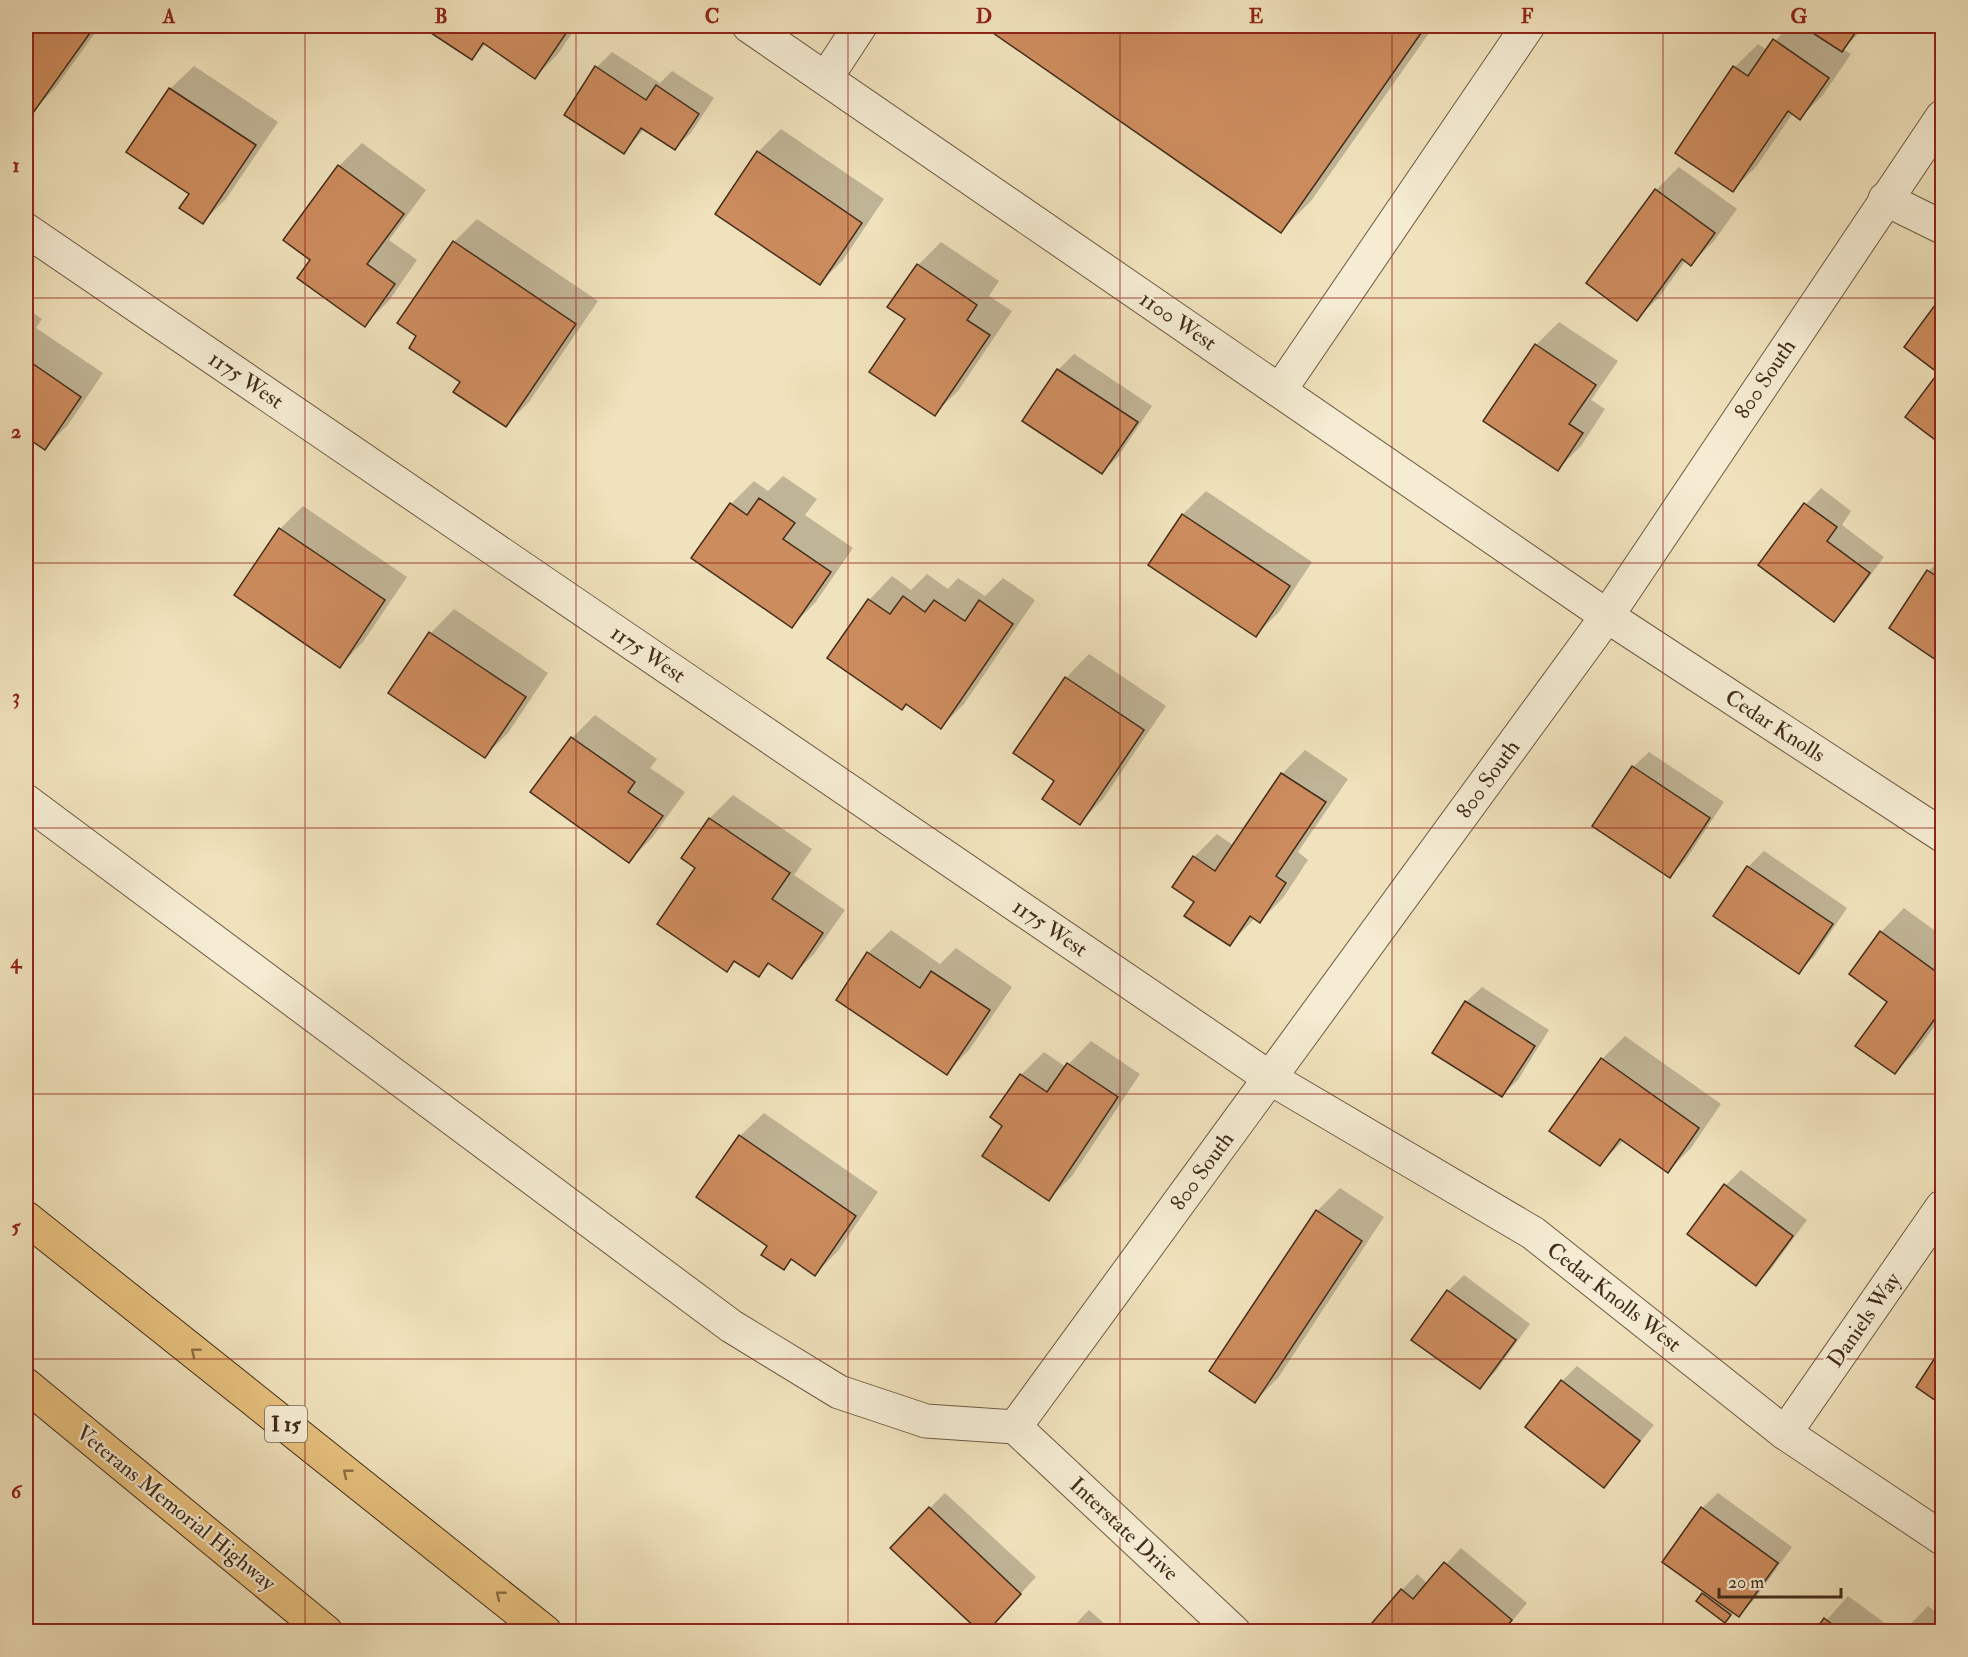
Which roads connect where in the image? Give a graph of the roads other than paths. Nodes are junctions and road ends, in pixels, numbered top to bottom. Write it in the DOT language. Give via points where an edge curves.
graph roads {
  1 [pos="750,26"];
  2 [pos="860,26"];
  3 [pos="1528,26"];
  4 [pos="826,78"];
  5 [pos="1942,117"];
  6 [pos="1885,199"];
  7 [pos="1942,227"];
  8 [pos="26,230"];
  9 [pos="1280,390"];
  10 [pos="1607,616"];
  11 [pos="26,801"];
  12 [pos="1942,835"];
  13 [pos="1270,1078"];
  14 [pos="1942,1208"];
  15 [pos="26,1218"];
  16 [pos="26,1385"];
  17 [pos="1015,1427"];
  18 [pos="1785,1433"];
  19 [pos="1942,1538"];
  20 [pos="326,1632"];
  21 [pos="545,1632"];
  22 [pos="1234,1632"];
  1 -- 4 [label="street, 1100 West"];
  2 -- 4 [label="street"];
  3 -- 9 [label="street"];
  4 -- 9 [label="street, 1100 West"];
  5 -- 6 [label="street, 800 South"];
  6 -- 7 [label="street"];
  6 -- 10 [label="street, 800 South"];
  8 -- 13 [label="street, 1175 West"];
  9 -- 10 [label="street, 1100 West"];
  10 -- 12 [label="street, Cedar Knolls"];
  10 -- 13 [label="street, 800 South"];
  11 -- 17 [label="street" via="731,1326 839,1392 926,1421"];
  13 -- 17 [label="street, 800 South"];
  13 -- 18 [label="street, Cedar Knolls West" via="1533,1233"];
  14 -- 18 [label="street, Daniels Way"];
  21 -- 15 [label="highway, I 15, one-way"];
  16 -- 20 [label="highway, Veterans Memorial Highway"];
  17 -- 22 [label="street, Interstate Drive"];
  18 -- 19 [label="street, Cedar Knolls West"];
}
